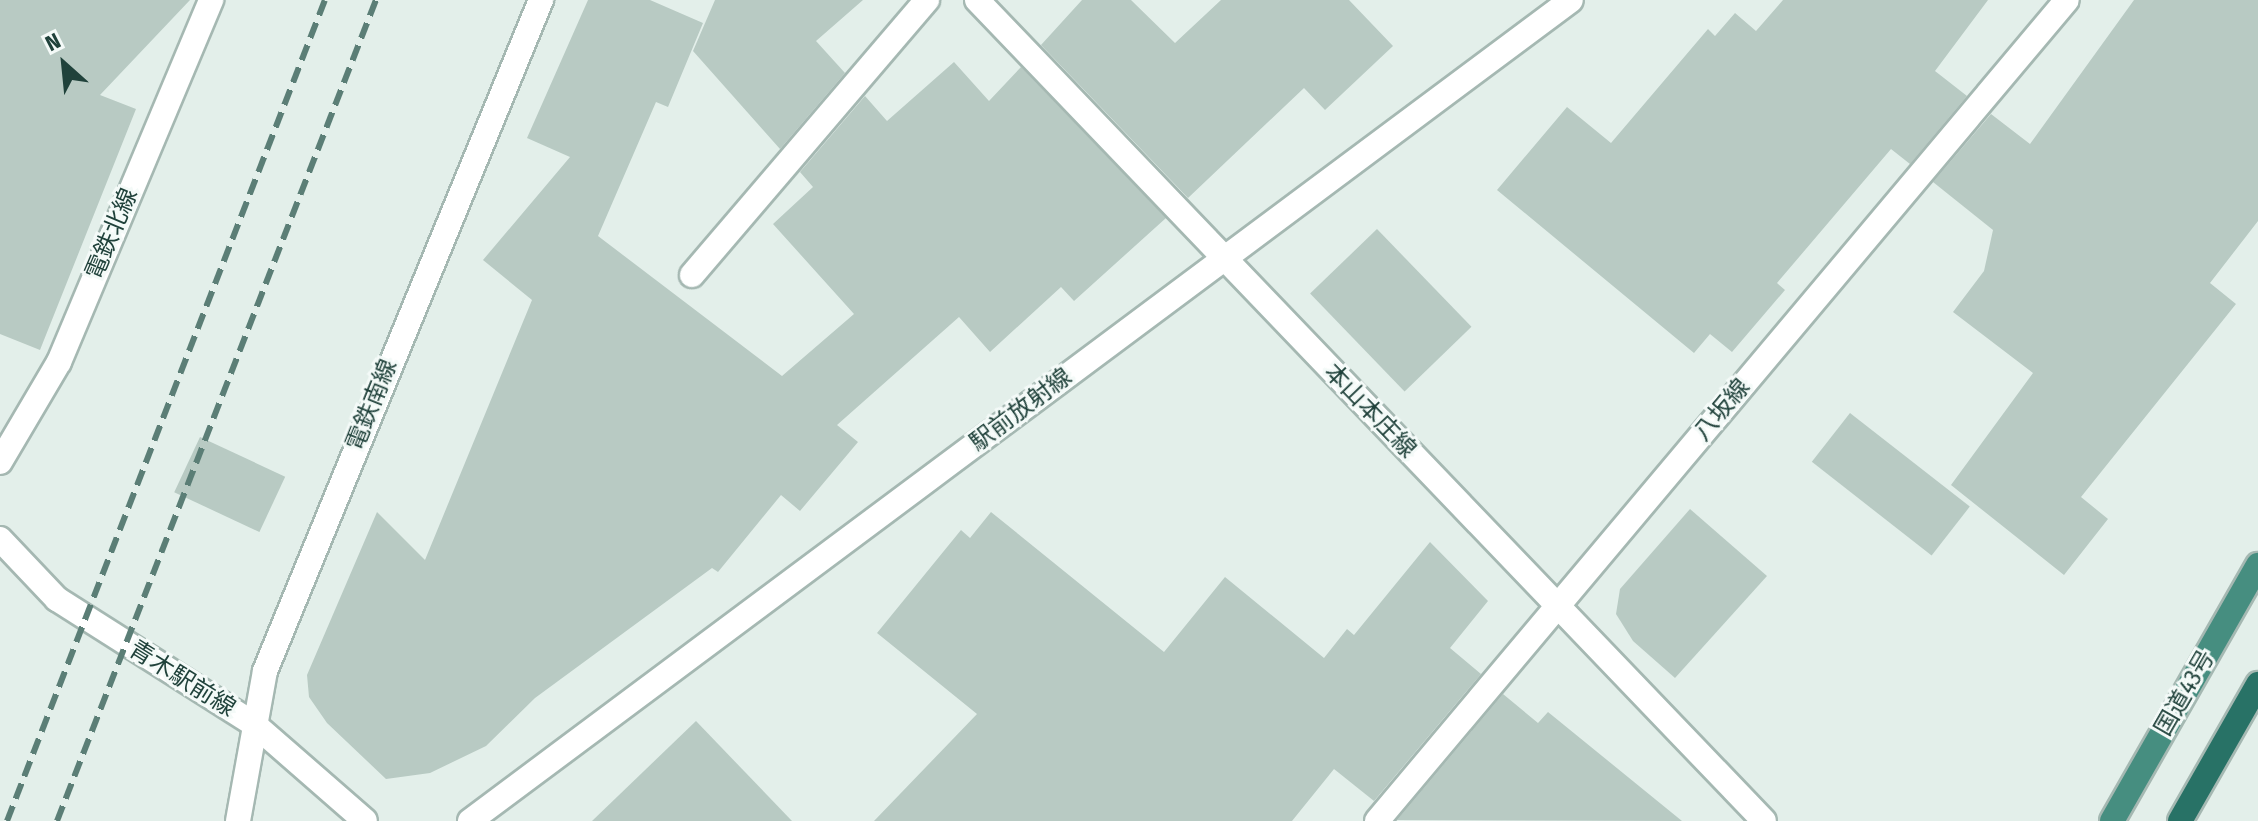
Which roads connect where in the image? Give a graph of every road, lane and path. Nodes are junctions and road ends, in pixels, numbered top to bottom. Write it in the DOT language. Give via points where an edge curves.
graph roads {
  1 [pos="211,0"];
  2 [pos="541,0"];
  3 [pos="927,0"];
  4 [pos="977,0"];
  5 [pos="1571,0"];
  6 [pos="2067,0"];
  7 [pos="1226,257"];
  8 [pos="692,275"];
  9 [pos="0,462"];
  10 [pos="0,539"];
  11 [pos="2258,565"];
  12 [pos="1557,606"];
  13 [pos="2258,684"];
  14 [pos="254,724"];
  15 [pos="238,821"];
  16 [pos="365,821"];
  17 [pos="470,821"];
  18 [pos="1377,821"];
  19 [pos="1764,821"];
  20 [pos="2112,821"];
  21 [pos="2180,821"];
  1 -- 9 [label="street, 電鉄北線" via="59,362"];
  2 -- 14 [label="street, 電鉄南線" via="265,671"];
  3 -- 8 [label="street"];
  4 -- 7 [label="street, 本山本庄線"];
  5 -- 7 [label="street, 駅前放射線"];
  6 -- 12 [label="street, 八坂線"];
  7 -- 12 [label="street, 本山本庄線"];
  7 -- 17 [label="street, 駅前放射線"];
  10 -- 14 [label="street, 青木駅前線" via="57,599"];
  11 -- 20 [label="highway, 国道43号"];
  12 -- 18 [label="street, 八坂線"];
  12 -- 19 [label="street, 本山本庄線"];
  13 -- 21 [label="highway"];
  14 -- 15 [label="street, 電鉄南線"];
  14 -- 16 [label="street, 青木駅前線"];
}
